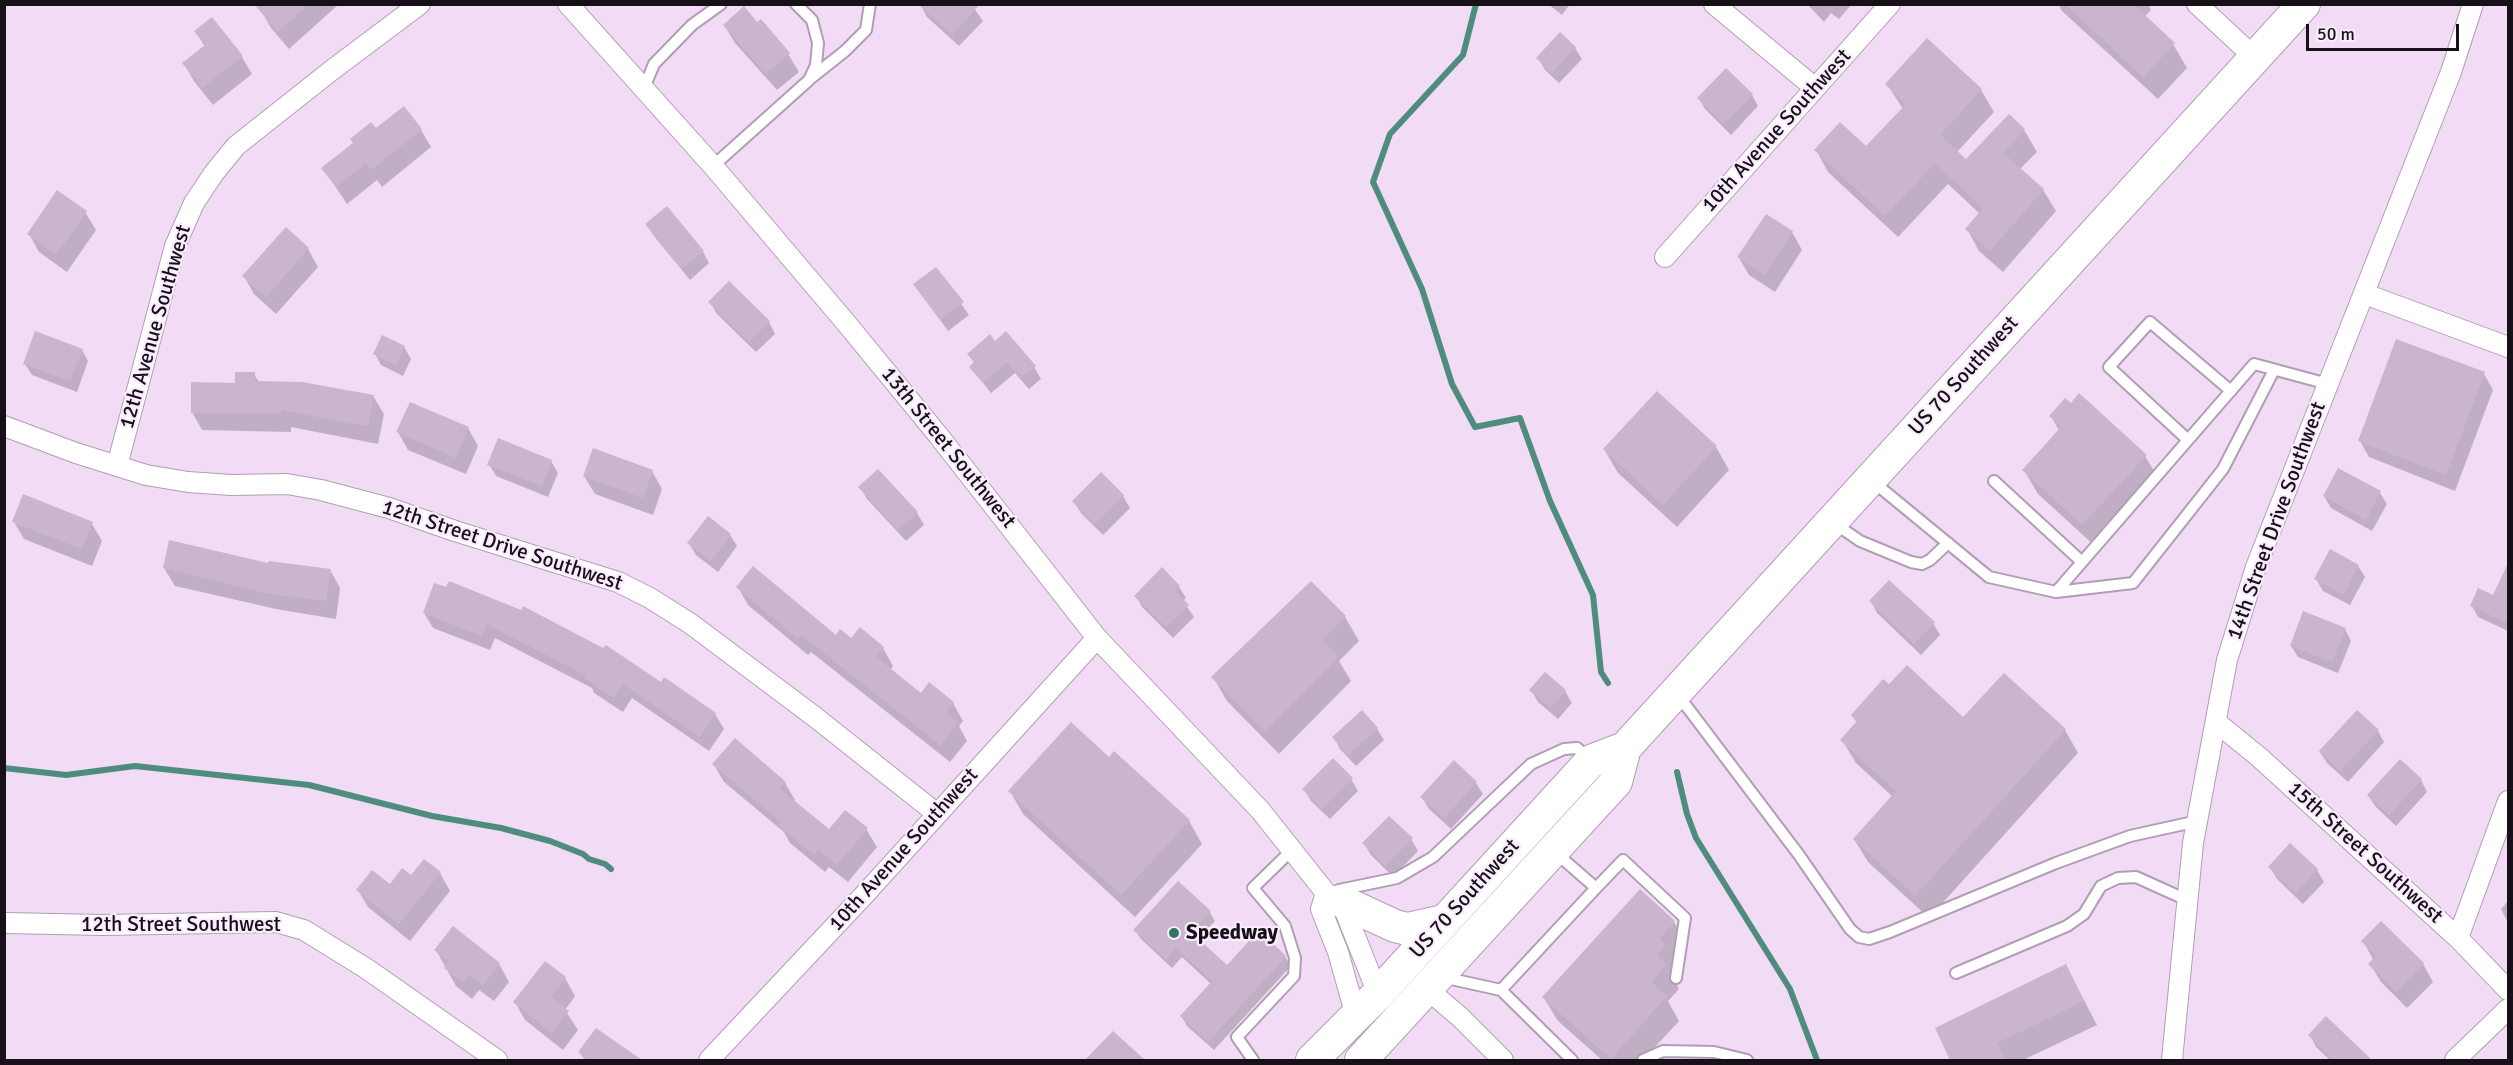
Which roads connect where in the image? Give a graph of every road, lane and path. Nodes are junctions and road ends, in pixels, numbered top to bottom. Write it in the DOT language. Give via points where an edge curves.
graph roads {
  1 [pos="420,4"];
  2 [pos="568,4"];
  3 [pos="722,4"];
  4 [pos="796,4"];
  5 [pos="870,4"];
  6 [pos="1714,4"];
  7 [pos="1890,4"];
  8 [pos="2197,4"];
  9 [pos="2304,4"];
  10 [pos="2473,4"];
  11 [pos="2255,58"];
  12 [pos="809,80"];
  13 [pos="644,88"];
  14 [pos="1815,88"];
  15 [pos="713,166"];
  16 [pos="1665,257"];
  17 [pos="2364,294"];
  18 [pos="2508,347"];
  19 [pos="2274,370"];
  20 [pos="2328,384"];
  21 [pos="2231,391"];
  22 [pos="4,426"];
  23 [pos="2188,440"];
  24 [pos="117,466"];
  25 [pos="1870,480"];
  26 [pos="1994,482"];
  27 [pos="1832,521"];
  28 [pos="1948,543"];
  29 [pos="2082,561"];
  30 [pos="2056,592"];
  31 [pos="1097,638"];
  32 [pos="1676,692"];
  33 [pos="2216,722"];
  34 [pos="1625,748"];
  35 [pos="1591,761"];
  36 [pos="2508,801"];
  37 [pos="936,813"];
  38 [pos="2198,821"];
  39 [pos="1293,849"];
  40 [pos="1553,851"];
  41 [pos="1596,888"];
  42 [pos="1334,897"];
  43 [pos="2187,900"];
  44 [pos="1443,921"];
  45 [pos="4,923"];
  46 [pos="2458,938"];
  47 [pos="1956,973"];
  48 [pos="1676,978"];
  49 [pos="1434,982"];
  50 [pos="1501,990"];
  51 [pos="2508,990"];
  52 [pos="1378,994"];
  53 [pos="2508,1009"];
  54 [pos="1356,1016"];
  55 [pos="1374,1054"];
  56 [pos="496,1060"];
  57 [pos="709,1060"];
  58 [pos="1253,1060"];
  59 [pos="1312,1060"];
  60 [pos="1503,1060"];
  61 [pos="1572,1060"];
  62 [pos="1643,1060"];
  63 [pos="1747,1060"];
  64 [pos="2172,1060"];
  65 [pos="2455,1060"];
  1 -- 24 [label="street, 12th Avenue Southwest" via="236,146 207,183 175,246"];
  2 -- 13 [label="street, 13th Street Southwest"];
  3 -- 13 [label="lane" via="692,26 654,64"];
  4 -- 12 [label="lane" via="812,20 818,43 816,65"];
  5 -- 12 [label="lane" via="866,30"];
  6 -- 14 [label="street"];
  7 -- 14 [label="street, 10th Avenue Southwest"];
  8 -- 11 [label="street"];
  9 -- 11 [label="main road, US 70 Southwest"];
  10 -- 17 [label="street, 14th Street Drive Southwest" via="2451,72"];
  11 -- 25 [label="main road, US 70 Southwest"];
  12 -- 15 [label="lane"];
  13 -- 15 [label="street, 13th Street Southwest"];
  14 -- 16 [label="street, 10th Avenue Southwest"];
  15 -- 31 [label="street, 13th Street Southwest" via="930,425"];
  17 -- 18 [label="street"];
  17 -- 20 [label="street, 14th Street Drive Southwest"];
  19 -- 20 [label="lane"];
  19 -- 21 [label="lane" via="2254,364"];
  19 -- 30 [label="lane" via="2223,469 2133,583"];
  20 -- 33 [label="street, 14th Street Drive Southwest" via="2256,567 2227,660"];
  21 -- 23 [label="lane"];
  21 -- 23 [label="lane" via="2150,322 2109,367"];
  22 -- 24 [label="street, 12th Street Drive Southwest"];
  23 -- 29 [label="lane"];
  24 -- 37 [label="street, 12th Street Drive Southwest" via="188,482 231,486 287,483 321,490 618,582 691,624"];
  25 -- 27 [label="main road, US 70 Southwest"];
  25 -- 28 [label="lane"];
  26 -- 29 [label="lane"];
  27 -- 28 [label="lane" via="1860,541 1911,562 1922,564 1930,560"];
  27 -- 32 [label="main road, US 70 Southwest"];
  28 -- 30 [label="lane" via="1989,577"];
  29 -- 30 [label="lane"];
  31 -- 37 [label="street, 10th Avenue Southwest"];
  31 -- 39 [label="street, 13th Street Southwest" via="1197,740"];
  32 -- 34 [label="main road, US 70 Southwest"];
  32 -- 38 [label="lane" via="1859,937 1869,939 1890,932 2130,836"];
  33 -- 38 [label="street, 14th Street Drive Southwest"];
  33 -- 46 [label="street, 15th Street Southwest"];
  34 -- 35 [label="main road, US 70 Southwest"];
  34 -- 40 [label="main road, US 70 Southwest" via="1616,782"];
  35 -- 42 [label="lane" via="1577,748 1564,749 1531,764 1433,857 1397,878"];
  35 -- 44 [label="main road, US 70 Southwest"];
  36 -- 46 [label="street"];
  37 -- 57 [label="street, 10th Avenue Southwest"];
  38 -- 43 [label="street, 14th Street Drive Southwest"];
  39 -- 42 [label="street, 13th Street Southwest"];
  39 -- 58 [label="lane" via="1253,888 1285,926 1295,958 1294,976 1237,1037"];
  40 -- 41 [label="lane"];
  40 -- 49 [label="main road, US 70 Southwest"];
  41 -- 48 [label="lane" via="1623,860 1685,918"];
  41 -- 50 [label="lane"];
  42 -- 44 [label="main road" via="1407,929"];
  42 -- 52 [label="street, 13th Street Southwest"];
  42 -- 54 [label="street" via="1321,909"];
  43 -- 47 [label="lane" via="2136,877 2118,878 2101,885 2084,914 2067,926"];
  43 -- 64 [label="street, 14th Street Drive Southwest"];
  44 -- 52 [label="main road, US 70 Southwest"];
  45 -- 56 [label="street, 12th Street Southwest" via="276,921 304,930 358,964"];
  46 -- 51 [label="street, 15th Street Southwest"];
  49 -- 50 [label="lane"];
  49 -- 55 [label="main road, US 70 Southwest"];
  49 -- 60 [label="street" via="1460,1017"];
  50 -- 61 [label="lane"];
  52 -- 54 [label="main road, US 70 Southwest"];
  52 -- 55 [label="main road, 13th Street Southwest"];
  53 -- 65 [label="street"];
  54 -- 55 [label="main road"];
  54 -- 59 [label="main road, US 70 Southwest"];
  62 -- 63 [label="lane" via="1664,1051 1714,1052"];
}
